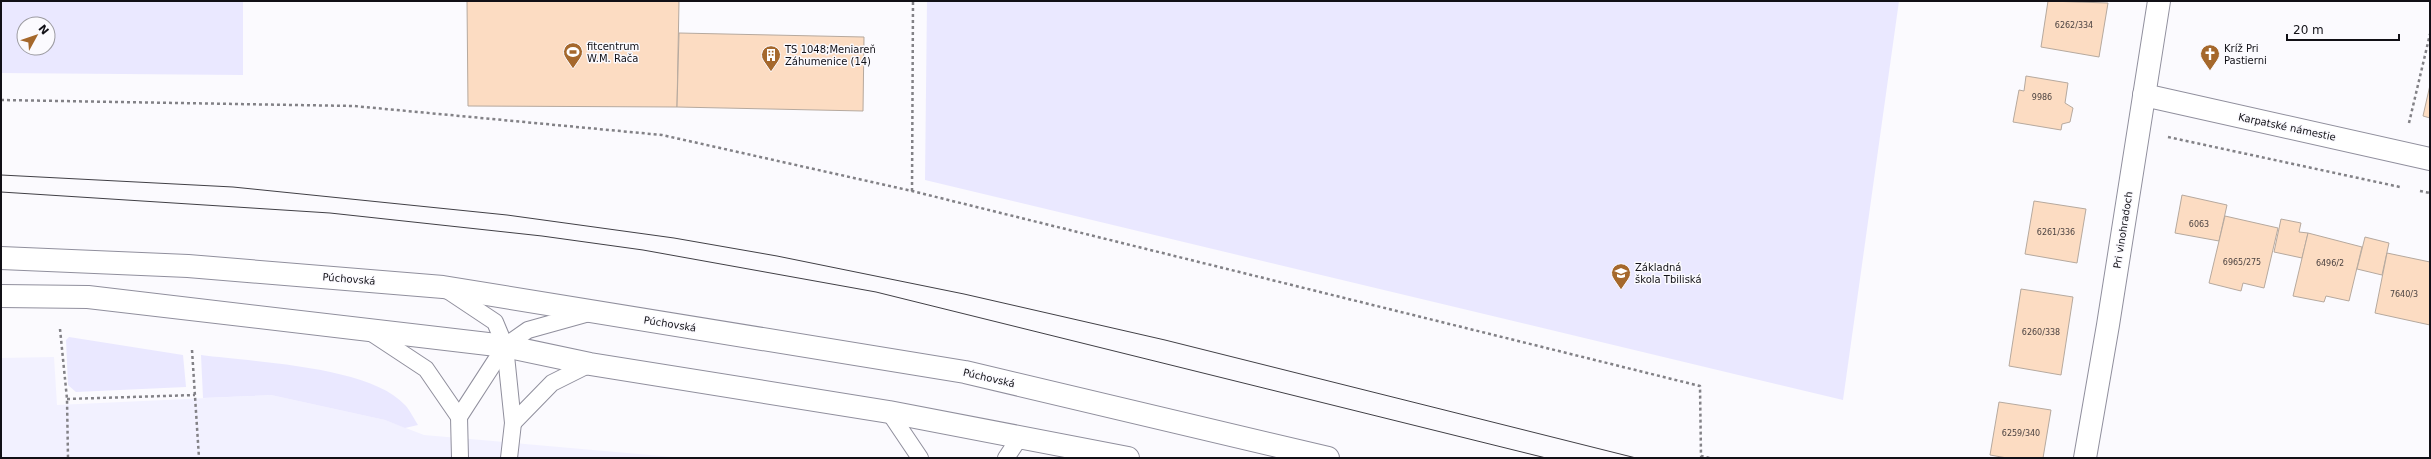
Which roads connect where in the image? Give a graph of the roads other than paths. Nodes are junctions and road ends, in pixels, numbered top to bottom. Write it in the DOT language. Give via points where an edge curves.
graph roads {
  1 [pos="2159,1"];
  2 [pos="2144,95"];
  3 [pos="2430,159"];
  4 [pos="1,258"];
  5 [pos="443,287"];
  6 [pos="1,296"];
  7 [pos="592,312"];
  8 [pos="364,328"];
  9 [pos="505,346"];
  10 [pos="590,364"];
  11 [pos="889,412"];
  12 [pos="459,417"];
  13 [pos="513,423"];
  14 [pos="1020,437"];
  15 [pos="460,458"];
  16 [pos="509,458"];
  17 [pos="920,458"];
  18 [pos="1006,458"];
  19 [pos="1128,458"];
  20 [pos="1328,458"];
  21 [pos="2085,458"];
  1 -- 2 [label="main road, Pri vinohradoch"];
  2 -- 3 [label="main road, Karpatské námestie"];
  2 -- 21 [label="main road, Pri vinohradoch"];
  4 -- 5 [label="main road, Púchovská" via="188,266"];
  5 -- 7 [label="main road, Púchovská"];
  5 -- 9 [label="lane" via="495,322"];
  6 -- 8 [label="main road" via="88,297"];
  7 -- 9 [label="lane" via="528,330"];
  7 -- 20 [label="main road, Púchovská" via="964,372"];
  8 -- 9 [label="main road"];
  8 -- 12 [label="lane" via="426,368"];
  9 -- 10 [label="main road"];
  9 -- 12 [label="lane"];
  9 -- 13 [label="lane"];
  10 -- 11 [label="main road"];
  10 -- 13 [label="lane" via="552,383"];
  11 -- 14 [label="main road"];
  11 -- 17 [label="lane"];
  12 -- 15 [label="lane"];
  13 -- 16 [label="lane"];
  14 -- 18 [label="lane"];
  14 -- 19 [label="main road"];
}
